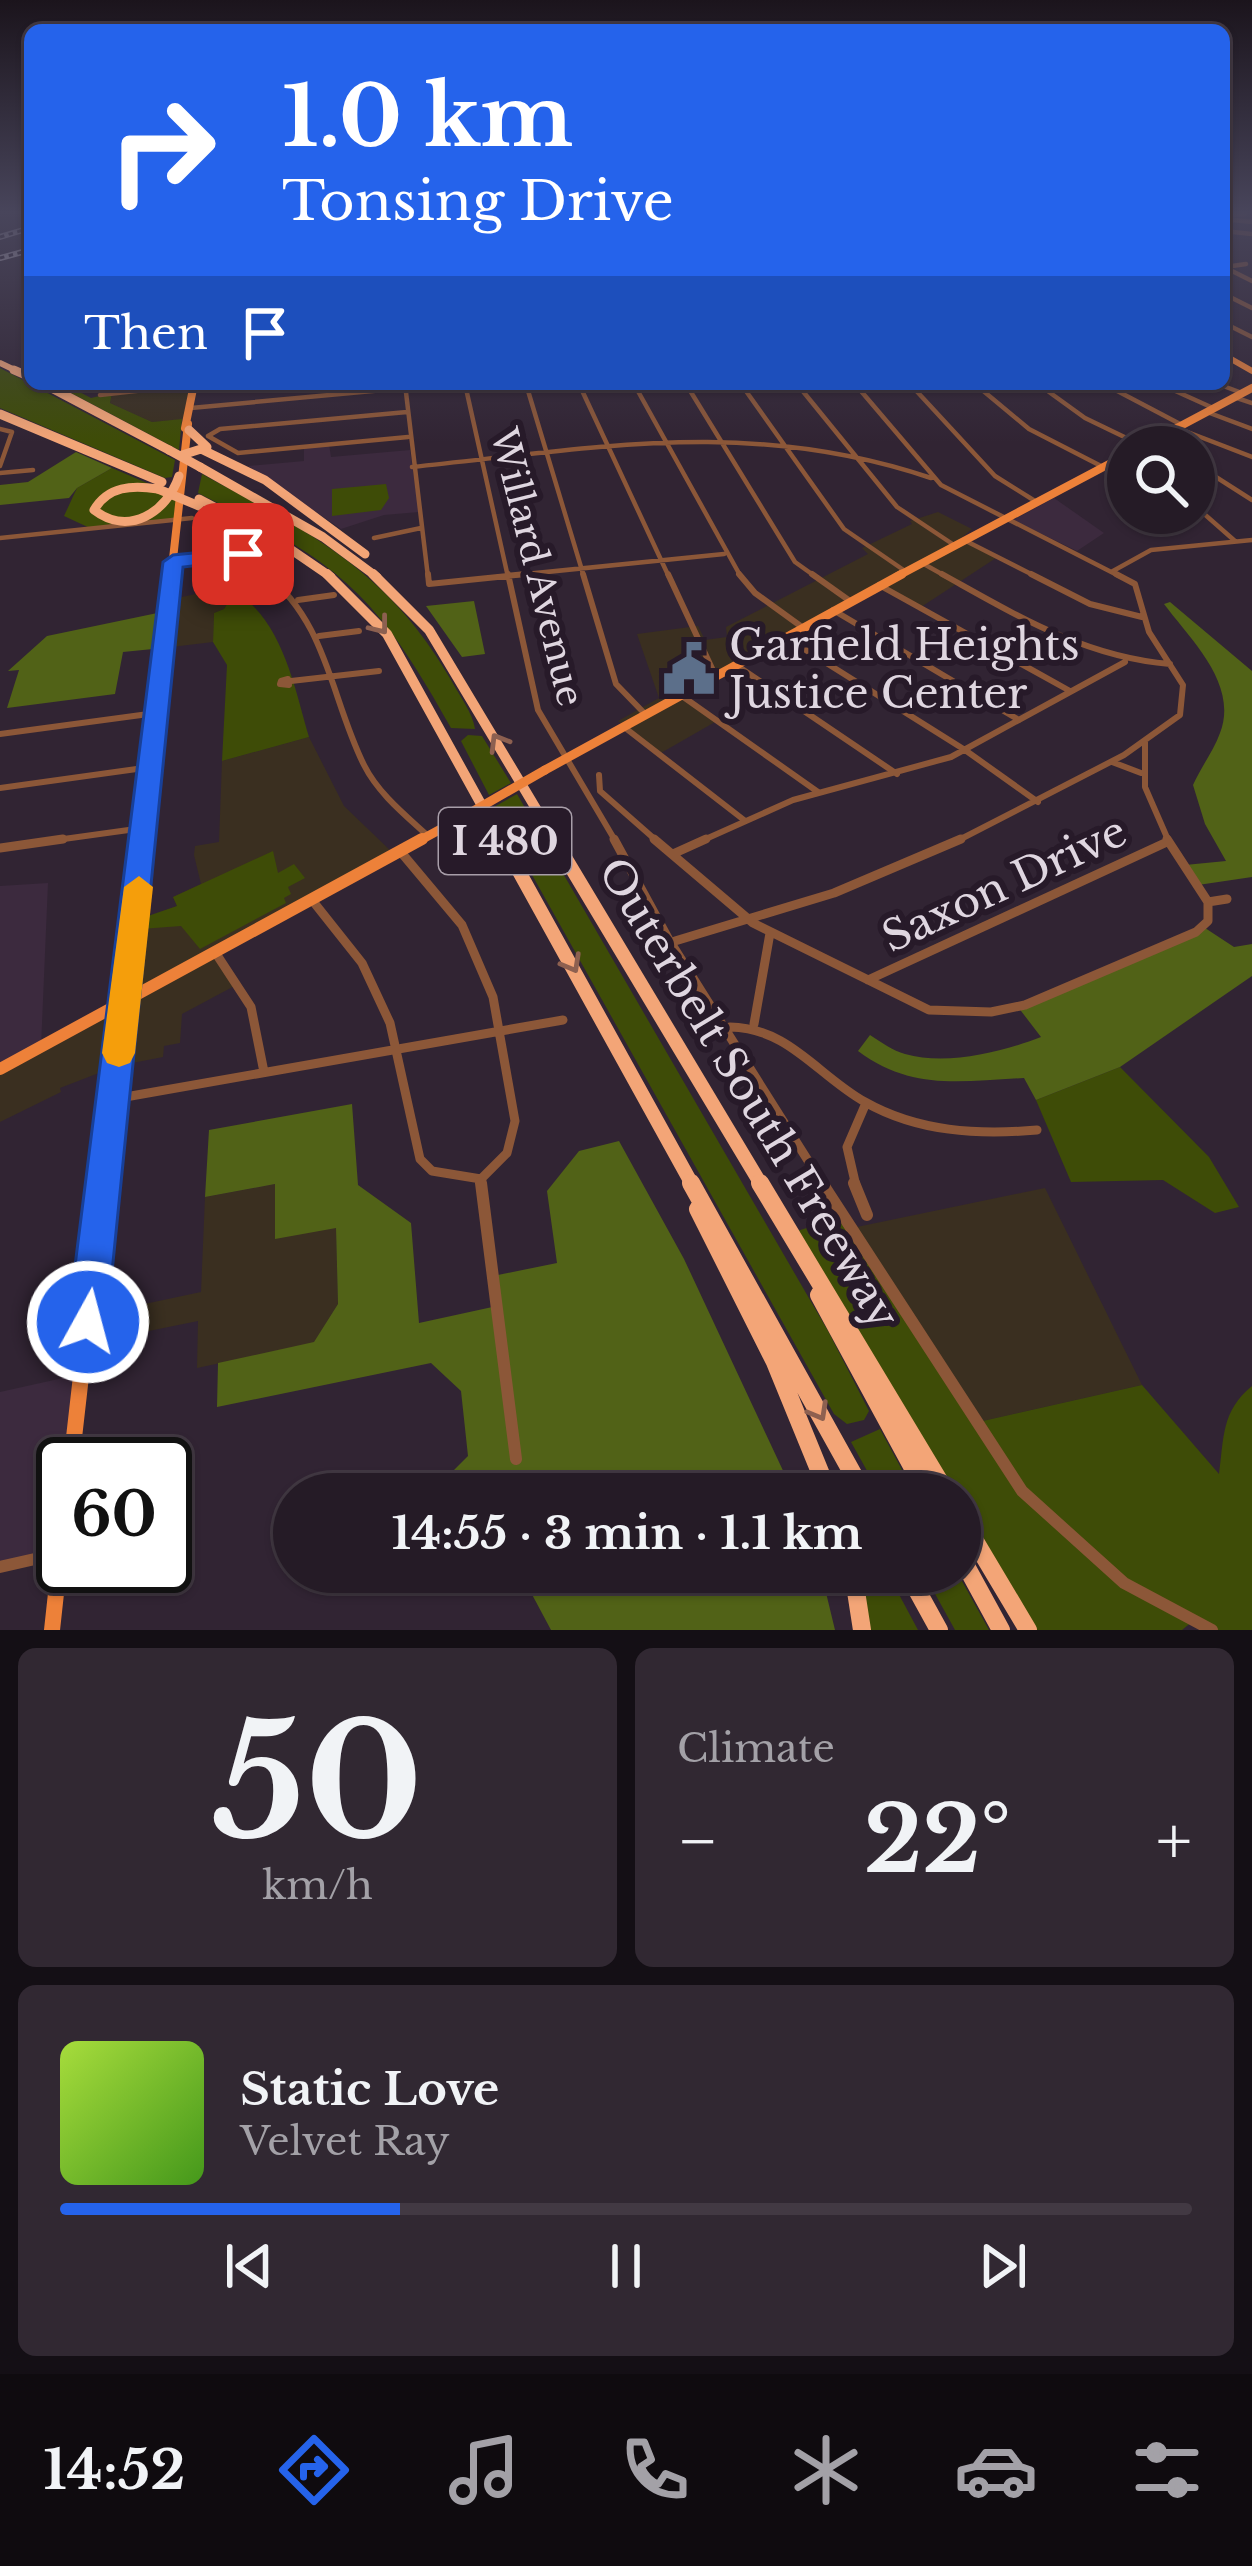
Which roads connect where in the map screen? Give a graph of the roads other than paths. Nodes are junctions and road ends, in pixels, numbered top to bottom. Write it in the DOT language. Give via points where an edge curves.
graph roads {
  1 [pos="1252,388"];
  2 [pos="55,390"];
  3 [pos="143,390"];
  4 [pos="194,390"];
  5 [pos="364,390"];
  6 [pos="405,390"];
  7 [pos="466,390"];
  8 [pos="528,390"];
  9 [pos="582,390"];
  10 [pos="637,390"];
  11 [pos="690,390"];
  12 [pos="744,390"];
  13 [pos="802,390"];
  14 [pos="860,390"];
  15 [pos="916,390"];
  16 [pos="983,390"];
  17 [pos="1046,390"];
  18 [pos="1115,390"];
  19 [pos="1172,390"];
  20 [pos="1229,390"];
  21 [pos="100,395"];
  22 [pos="1238,395"];
  23 [pos="1252,403"];
  24 [pos="190,407"];
  25 [pos="1210,410"];
  26 [pos="407,412"];
  27 [pos="0,414"];
  28 [pos="1179,426"];
  29 [pos="189,427"];
  30 [pos="1107,428"];
  31 [pos="1252,428"];
  32 [pos="4,429"];
  33 [pos="408,436"];
  34 [pos="719,440"];
  35 [pos="780,440"];
  36 [pos="1215,441"];
  37 [pos="665,445"];
  38 [pos="609,450"];
  39 [pos="854,451"];
  40 [pos="184,454"];
  41 [pos="548,455"];
  42 [pos="1252,457"];
  43 [pos="223,458"];
  44 [pos="482,461"];
  45 [pos="1107,465"];
  46 [pos="412,467"];
  47 [pos="1103,467"];
  48 [pos="0,470"];
  49 [pos="34,470"];
  50 [pos="1215,472"];
  51 [pos="179,476"];
  52 [pos="932,479"];
  53 [pos="160,486"];
  54 [pos="1252,500"];
  55 [pos="1036,501"];
  56 [pos="178,517"];
  57 [pos="192,518"];
  58 [pos="1003,519"];
  59 [pos="1215,524"];
  60 [pos="421,528"];
  61 [pos="0,538"];
  62 [pos="374,538"];
  63 [pos="1252,540"];
  64 [pos="959,542"];
  65 [pos="1236,542"];
  66 [pos="243,554"];
  67 [pos="724,554"];
  68 [pos="217,558"];
  69 [pos="660,560"];
  70 [pos="173,562"];
  71 [pos="922,562"];
  72 [pos="581,568"];
  73 [pos="905,571"];
  74 [pos="1113,571"];
  75 [pos="508,576"];
  76 [pos="879,585"];
  77 [pos="334,595"];
  78 [pos="400,596"];
  79 [pos="296,600"];
  80 [pos="850,601"];
  81 [pos="833,610"];
  82 [pos="1142,617"];
  83 [pos="802,627"];
  84 [pos="358,631"];
  85 [pos="319,636"];
  86 [pos="785,637"];
  87 [pos="1125,662"];
  88 [pos="1172,664"];
  89 [pos="736,665"];
  90 [pos="379,670"];
  91 [pos="332,676"];
  92 [pos="716,676"];
  93 [pos="291,681"];
  94 [pos="1071,692"];
  95 [pos="682,696"];
  96 [pos="156,713"];
  97 [pos="646,715"];
  98 [pos="1020,720"];
  99 [pos="624,727"];
  100 [pos="0,734"];
  101 [pos="1145,742"];
  102 [pos="964,750"];
  103 [pos="569,757"];
  104 [pos="1110,761"];
  105 [pos="151,767"];
  106 [pos="1141,773"];
  107 [pos="599,775"];
  108 [pos="899,775"];
  109 [pos="0,788"];
  110 [pos="819,793"];
  111 [pos="1038,802"];
  112 [pos="744,820"];
  113 [pos="143,828"];
  114 [pos="427,836"];
  115 [pos="1167,842"];
  116 [pos="0,848"];
  117 [pos="400,850"];
  118 [pos="675,853"];
  119 [pos="1227,899"];
  120 [pos="312,900"];
  121 [pos="1208,902"];
  122 [pos="753,923"];
  123 [pos="770,933"];
  124 [pos="675,941"];
  125 [pos="215,952"];
  126 [pos="867,980"];
  127 [pos="124,1003"];
  128 [pos="563,1020"];
  129 [pos="754,1024"];
  130 [pos="730,1027"];
  131 [pos="500,1031"];
  132 [pos="398,1049"];
  133 [pos="0,1069"];
  134 [pos="264,1072"];
  135 [pos="114,1099"];
  136 [pos="866,1103"];
  137 [pos="728,1127"];
  138 [pos="1037,1130"];
  139 [pos="681,1163"];
  140 [pos="481,1179"];
  141 [pos="867,1215"];
  142 [pos="74,1437"];
  143 [pos="516,1459"];
  144 [pos="821,1473"];
  145 [pos="852,1473"];
  146 [pos="916,1473"];
  147 [pos="934,1473"];
  148 [pos="981,1551"];
  149 [pos="36,1559"];
  150 [pos="0,1567"];
  151 [pos="56,1593"];
  152 [pos="856,1593"];
  153 [pos="919,1593"];
  154 [pos="981,1593"];
  155 [pos="52,1630"];
  156 [pos="862,1630"];
  157 [pos="939,1630"];
  158 [pos="1001,1630"];
  159 [pos="1030,1630"];
  160 [pos="1212,1630"];
  1 -- 22 [label="main road"];
  2 -- 78 [label="highway, Outerbelt South Freeway / I 480, bridge" via="342,546"];
  3 -- 21 [label="street"];
  4 -- 24 [label="main road"];
  5 -- 24 [label="street"];
  6 -- 26 [label="street"];
  7 -- 44 [label="street, Willard Avenue"];
  8 -- 41 [label="street"];
  9 -- 38 [label="street"];
  10 -- 37 [label="street"];
  11 -- 34 [label="street"];
  12 -- 35 [label="street"];
  13 -- 39 [label="street"];
  14 -- 52 [label="street"];
  15 -- 55 [label="street" via="995,476"];
  16 -- 47 [label="street" via="1029,429"];
  17 -- 30 [label="street"];
  18 -- 28 [label="street"];
  19 -- 25 [label="street"];
  20 -- 22 [label="street"];
  22 -- 23 [label="street"];
  22 -- 25 [label="main road"];
  24 -- 29 [label="main road"];
  25 -- 28 [label="main road"];
  25 -- 31 [label="street"];
  26 -- 33 [label="street"];
  26 -- 33 [label="street" via="209,437 238,453"];
  27 -- 53 [label="highway"];
  29 -- 40 [label="main road"];
  29 -- 43 [label="highway"];
  32 -- 48 [label="street" via="12,435"];
  33 -- 46 [label="street"];
  34 -- 35 [label="street"];
  34 -- 37 [label="street"];
  34 -- 80 [label="street" via="795,562"];
  35 -- 39 [label="street"];
  35 -- 73 [label="street" via="844,529"];
  36 -- 42 [label="street"];
  37 -- 38 [label="street"];
  37 -- 67 [label="street"];
  38 -- 41 [label="street"];
  38 -- 69 [label="street"];
  39 -- 52 [label="street"];
  39 -- 64 [label="street" via="902,512"];
  40 -- 43 [label="highway" via="204,449"];
  40 -- 51 [label="main road"];
  40 -- 56 [label="main road"];
  41 -- 44 [label="street"];
  41 -- 72 [label="street"];
  43 -- 78 [label="highway" via="348,540"];
  44 -- 46 [label="street"];
  44 -- 75 [label="street, Willard Avenue"];
  45 -- 47 [label="main road"];
  46 -- 60 [label="street"];
  47 -- 55 [label="main road"];
  48 -- 49 [label="street"];
  50 -- 54 [label="street"];
  51 -- 53 [label="highway" via="168,501 148,516 117,521 94,511 121,489"];
  51 -- 56 [label="main road"];
  52 -- 58 [label="street"];
  53 -- 139 [label="highway, Outerbelt South Freeway / I 480, one-way, bridge" via="293,548 364,605 400,653"];
  55 -- 58 [label="main road"];
  56 -- 57 [label="street"];
  56 -- 61 [label="street"];
  56 -- 70 [label="main road"];
  58 -- 64 [label="main road"];
  58 -- 74 [label="street"];
  59 -- 65 [label="street"];
  60 -- 62 [label="street"];
  60 -- 75 [label="street" via="429,584"];
  63 -- 65 [label="street"];
  64 -- 71 [label="main road"];
  64 -- 82 [label="street" via="1090,604"];
  65 -- 74 [label="street" via="1151,550"];
  66 -- 68 [label="street"];
  67 -- 69 [label="street"];
  67 -- 83 [label="street" via="755,593"];
  68 -- 70 [label="street"];
  68 -- 79 [label="street"];
  69 -- 72 [label="street"];
  69 -- 92 [label="street"];
  70 -- 96 [label="main road"];
  71 -- 73 [label="main road"];
  71 -- 87 [label="street"];
  72 -- 75 [label="street"];
  72 -- 97 [label="street" via="616,684"];
  73 -- 76 [label="main road"];
  74 -- 82 [label="street" via="1135,584"];
  75 -- 103 [label="street, Willard Avenue" via="538,710"];
  76 -- 80 [label="main road"];
  76 -- 94 [label="street"];
  77 -- 79 [label="street"];
  137 -- 78 [label="highway, Outerbelt South Freeway / I 480, one-way" via="441,647"];
  79 -- 85 [label="street"];
  80 -- 81 [label="main road"];
  81 -- 83 [label="main road"];
  81 -- 98 [label="street"];
  82 -- 88 [label="street"];
  83 -- 86 [label="main road"];
  84 -- 85 [label="street"];
  85 -- 91 [label="street"];
  86 -- 89 [label="main road"];
  86 -- 102 [label="street"];
  87 -- 88 [label="street"];
  87 -- 94 [label="street"];
  88 -- 101 [label="street" via="1183,686 1180,715"];
  89 -- 92 [label="main road"];
  89 -- 108 [label="street"];
  90 -- 91 [label="street"];
  91 -- 93 [label="street"];
  91 -- 114 [label="street" via="372,779"];
  92 -- 95 [label="main road"];
  94 -- 98 [label="street"];
  95 -- 97 [label="main road"];
  95 -- 110 [label="street"];
  96 -- 100 [label="street"];
  96 -- 105 [label="main road"];
  97 -- 99 [label="main road"];
  98 -- 102 [label="street"];
  99 -- 103 [label="main road"];
  99 -- 112 [label="street"];
  101 -- 104 [label="street"];
  101 -- 106 [label="street"];
  102 -- 108 [label="street"];
  102 -- 111 [label="street"];
  103 -- 114 [label="main road, bridge"];
  103 -- 160 [label="street, Willard Avenue" via="722,1029 1022,1491 1124,1582"];
  104 -- 106 [label="street"];
  104 -- 111 [label="street"];
  105 -- 109 [label="street"];
  105 -- 113 [label="main road"];
  106 -- 115 [label="street"];
  107 -- 118 [label="street" via="600,791"];
  108 -- 110 [label="street"];
  110 -- 112 [label="street"];
  111 -- 122 [label="street"];
  112 -- 118 [label="street"];
  113 -- 116 [label="street"];
  113 -- 127 [label="main road"];
  114 -- 117 [label="main road"];
  115 -- 121 [label="street"];
  115 -- 126 [label="street, Saxon Drive"];
  117 -- 120 [label="main road"];
  117 -- 131 [label="street" via="463,925"];
  118 -- 122 [label="street"];
  119 -- 121 [label="street"];
  120 -- 125 [label="main road"];
  120 -- 132 [label="street" via="362,963"];
  121 -- 126 [label="street" via="1208,921 1196,932 1024,1005 929,1010"];
  122 -- 123 [label="street"];
  122 -- 124 [label="street"];
  123 -- 126 [label="street"];
  123 -- 129 [label="street"];
  125 -- 127 [label="main road"];
  125 -- 134 [label="street" via="251,1002"];
  127 -- 133 [label="main road"];
  127 -- 135 [label="main road"];
  128 -- 131 [label="street"];
  129 -- 130 [label="street"];
  129 -- 136 [label="street"];
  131 -- 132 [label="street"];
  131 -- 140 [label="street" via="514,1137"];
  132 -- 134 [label="street"];
  132 -- 140 [label="street" via="420,1159 432,1171"];
  134 -- 135 [label="street"];
  135 -- 142 [label="main road"];
  136 -- 138 [label="street" via="960,1132"];
  136 -- 141 [label="street" via="846,1137"];
  137 -- 146 [label="highway"];
  137 -- 147 [label="highway, Outerbelt South Freeway / I 480"];
  139 -- 144 [label="highway"];
  139 -- 145 [label="highway, Outerbelt South Freeway / I 480, one-way"];
  140 -- 143 [label="street"];
  148 -- 159 [label="highway"];
  149 -- 150 [label="street"];
  151 -- 155 [label="main road"];
  152 -- 156 [label="highway"];
  153 -- 157 [label="highway"];
  154 -- 158 [label="highway"];
}
